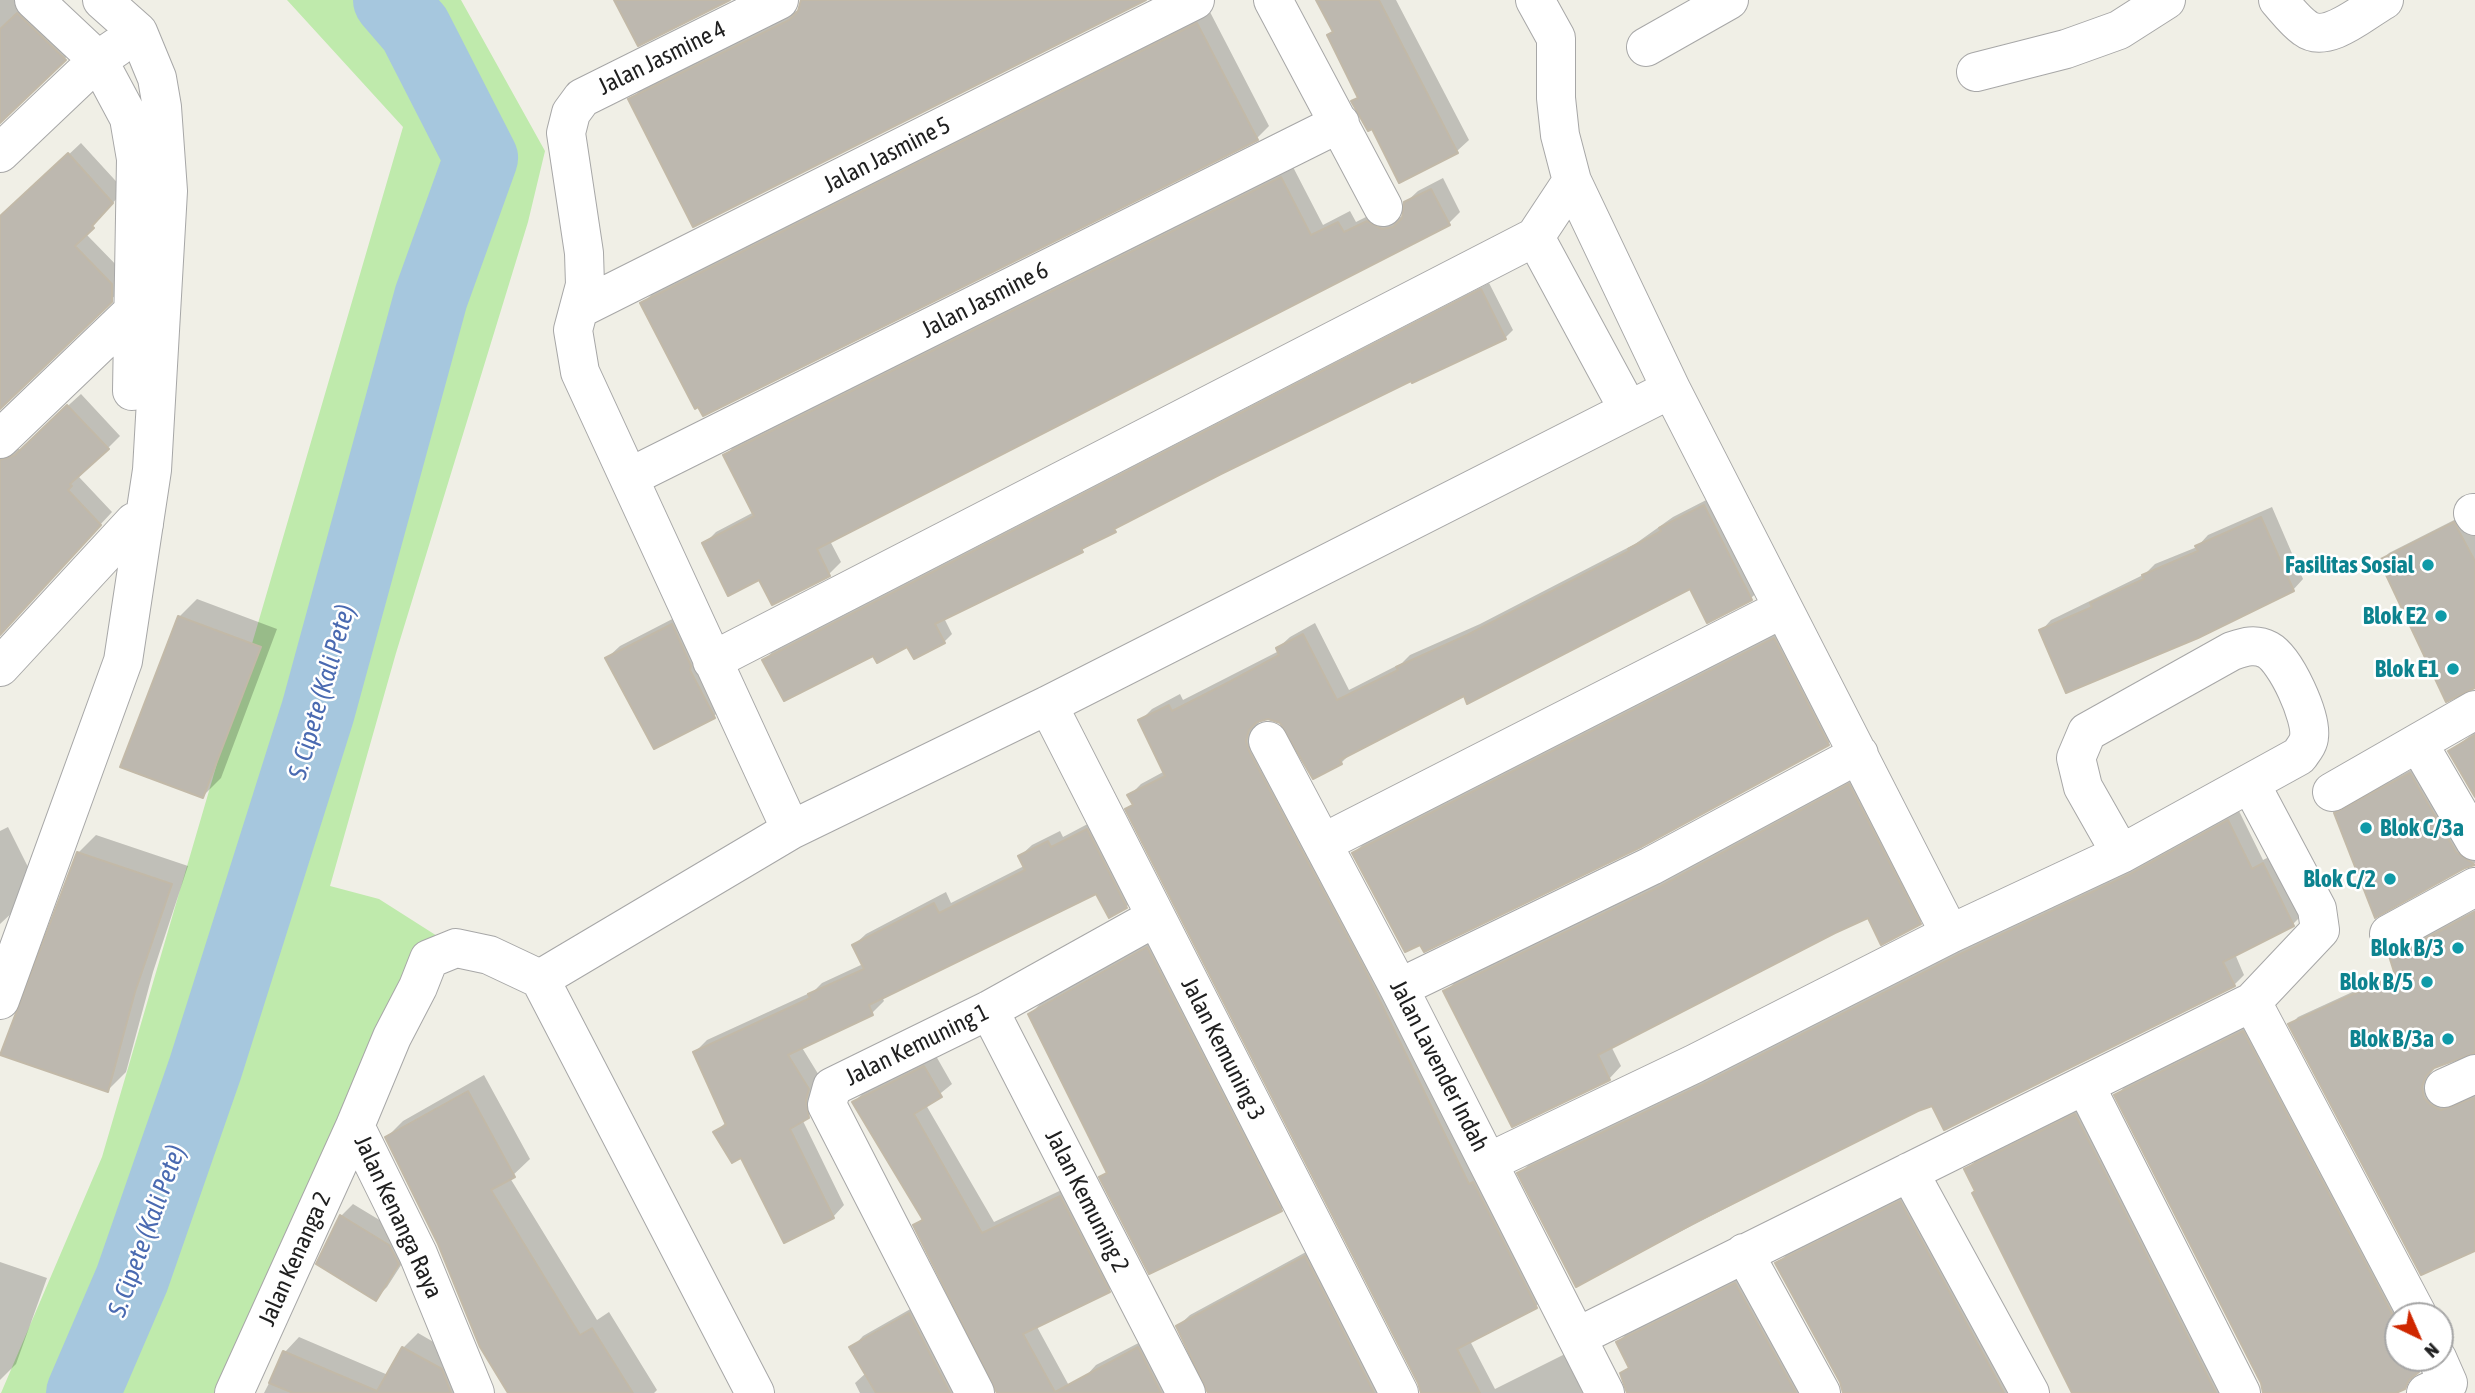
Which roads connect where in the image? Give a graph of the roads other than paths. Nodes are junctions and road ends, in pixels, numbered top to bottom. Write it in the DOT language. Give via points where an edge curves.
graph roads {
  1 [pos="34,0"];
  2 [pos="102,0"];
  3 [pos="779,0"];
  4 [pos="1195,0"];
  5 [pos="1273,0"];
  6 [pos="1535,0"];
  7 [pos="1729,0"];
  8 [pos="2166,0"];
  9 [pos="2278,0"];
  10 [pos="2384,0"];
  11 [pos="138,32"];
  12 [pos="1646,47"];
  13 [pos="98,60"];
  14 [pos="1976,72"];
  15 [pos="1340,123"];
  16 [pos="0,153"];
  17 [pos="1572,181"];
  18 [pos="1383,207"];
  19 [pos="1535,237"];
  20 [pos="161,285"];
  21 [pos="579,309"];
  22 [pos="131,313"];
  23 [pos="1671,389"];
  24 [pos="1628,409"];
  25 [pos="0,439"];
  26 [pos="630,477"];
  27 [pos="139,523"];
  28 [pos="1782,609"];
  29 [pos="712,661"];
  30 [pos="0,667"];
  31 [pos="1048,705"];
  32 [pos="2475,710"];
  33 [pos="1269,741"];
  34 [pos="2418,743"];
  35 [pos="1859,754"];
  36 [pos="2250,783"];
  37 [pos="2332,792"];
  38 [pos="791,830"];
  39 [pos="2475,841"];
  40 [pos="1323,843"];
  41 [pos="2121,854"];
  42 [pos="2475,887"];
  43 [pos="1156,918"];
  44 [pos="1950,934"];
  45 [pos="2389,934"];
  46 [pos="540,979"];
  47 [pos="1399,988"];
  48 [pos="0,1000"];
  49 [pos="2252,1002"];
  50 [pos="989,1010"];
  51 [pos="2085,1085"];
  52 [pos="355,1126"];
  53 [pos="1489,1162"];
  54 [pos="1909,1172"];
  55 [pos="1744,1253"];
  56 [pos="2411,1302"];
  57 [pos="1577,1337"];
  58 [pos="466,1387"];
  59 [pos="234,1393"];
  60 [pos="755,1393"];
  61 [pos="975,1393"];
  62 [pos="1186,1393"];
  63 [pos="1399,1393"];
  64 [pos="1605,1393"];
  65 [pos="1821,1393"];
  66 [pos="2030,1393"];
  67 [pos="2241,1393"];
  1 -- 13 [label="street"];
  2 -- 11 [label="street"];
  3 -- 21 [label="street, Jalan Jasmine 4" via="582,98 571,113 566,133 584,253 585,285"];
  4 -- 21 [label="street, Jalan Jasmine 5"];
  5 -- 15 [label="street"];
  6 -- 17 [label="street" via="1556,38 1560,135"];
  7 -- 12 [label="street"];
  8 -- 14 [label="street" via="2108,34"];
  9 -- 10 [label="street" via="2305,29 2328,33"];
  11 -- 13 [label="street"];
  11 -- 20 [label="street" via="157,78 162,107 168,191"];
  13 -- 16 [label="street"];
  13 -- 22 [label="street" via="130,118 136,159"];
  15 -- 18 [label="street"];
  15 -- 26 [label="street, Jalan Jasmine 6"];
  17 -- 19 [label="street"];
  17 -- 23 [label="street"];
  19 -- 24 [label="street"];
  19 -- 29 [label="street"];
  20 -- 22 [label="street"];
  20 -- 27 [label="street" via="152,470"];
  21 -- 26 [label="street" via="573,330 580,372"];
  22 -- 25 [label="street"];
  22 -- 27 [label="street"];
  23 -- 24 [label="street"];
  23 -- 28 [label="street"];
  24 -- 31 [label="street"];
  26 -- 29 [label="street"];
  27 -- 30 [label="street"];
  27 -- 48 [label="street" via="123,661"];
  28 -- 35 [label="street"];
  28 -- 40 [label="street"];
  29 -- 38 [label="street"];
  31 -- 38 [label="street"];
  31 -- 43 [label="street, Jalan Kemuning 3"];
  32 -- 34 [label="street"];
  33 -- 40 [label="street, Jalan Lavender Indah"];
  34 -- 37 [label="street"];
  34 -- 39 [label="street"];
  35 -- 44 [label="street"];
  35 -- 47 [label="street" via="1651,866"];
  36 -- 41 [label="street"];
  36 -- 41 [label="street" via="2299,756 2310,738 2306,711 2280,662 2269,651 2249,645 2087,732 2076,758 2083,787"];
  36 -- 49 [label="street" via="2317,909 2320,930"];
  38 -- 46 [label="street"];
  40 -- 47 [label="street, Jalan Lavender Indah"];
  41 -- 44 [label="street"];
  42 -- 45 [label="street"];
  43 -- 50 [label="street, Jalan Kemuning 1"];
  43 -- 63 [label="street, Jalan Kemuning 3"];
  44 -- 53 [label="street"];
  46 -- 52 [label="street, Jalan Kenanga Raya" via="489,955 456,948 429,959"];
  46 -- 60 [label="street"];
  47 -- 53 [label="street, Jalan Lavender Indah"];
  49 -- 51 [label="street"];
  49 -- 56 [label="street"];
  50 -- 61 [label="street, Jalan Kemuning 1" via="832,1087 827,1096 827,1105"];
  50 -- 62 [label="street, Jalan Kemuning 2"];
  51 -- 54 [label="street"];
  51 -- 67 [label="street"];
  52 -- 58 [label="street, Jalan Kenanga Raya" via="418,1254"];
  52 -- 59 [label="street, Jalan Kenanga 2"];
  53 -- 57 [label="street, Jalan Lavender Indah"];
  54 -- 55 [label="street"];
  54 -- 66 [label="street"];
  55 -- 57 [label="street"];
  55 -- 65 [label="street"];
  57 -- 64 [label="street, Jalan Lavender Indah"];
}
